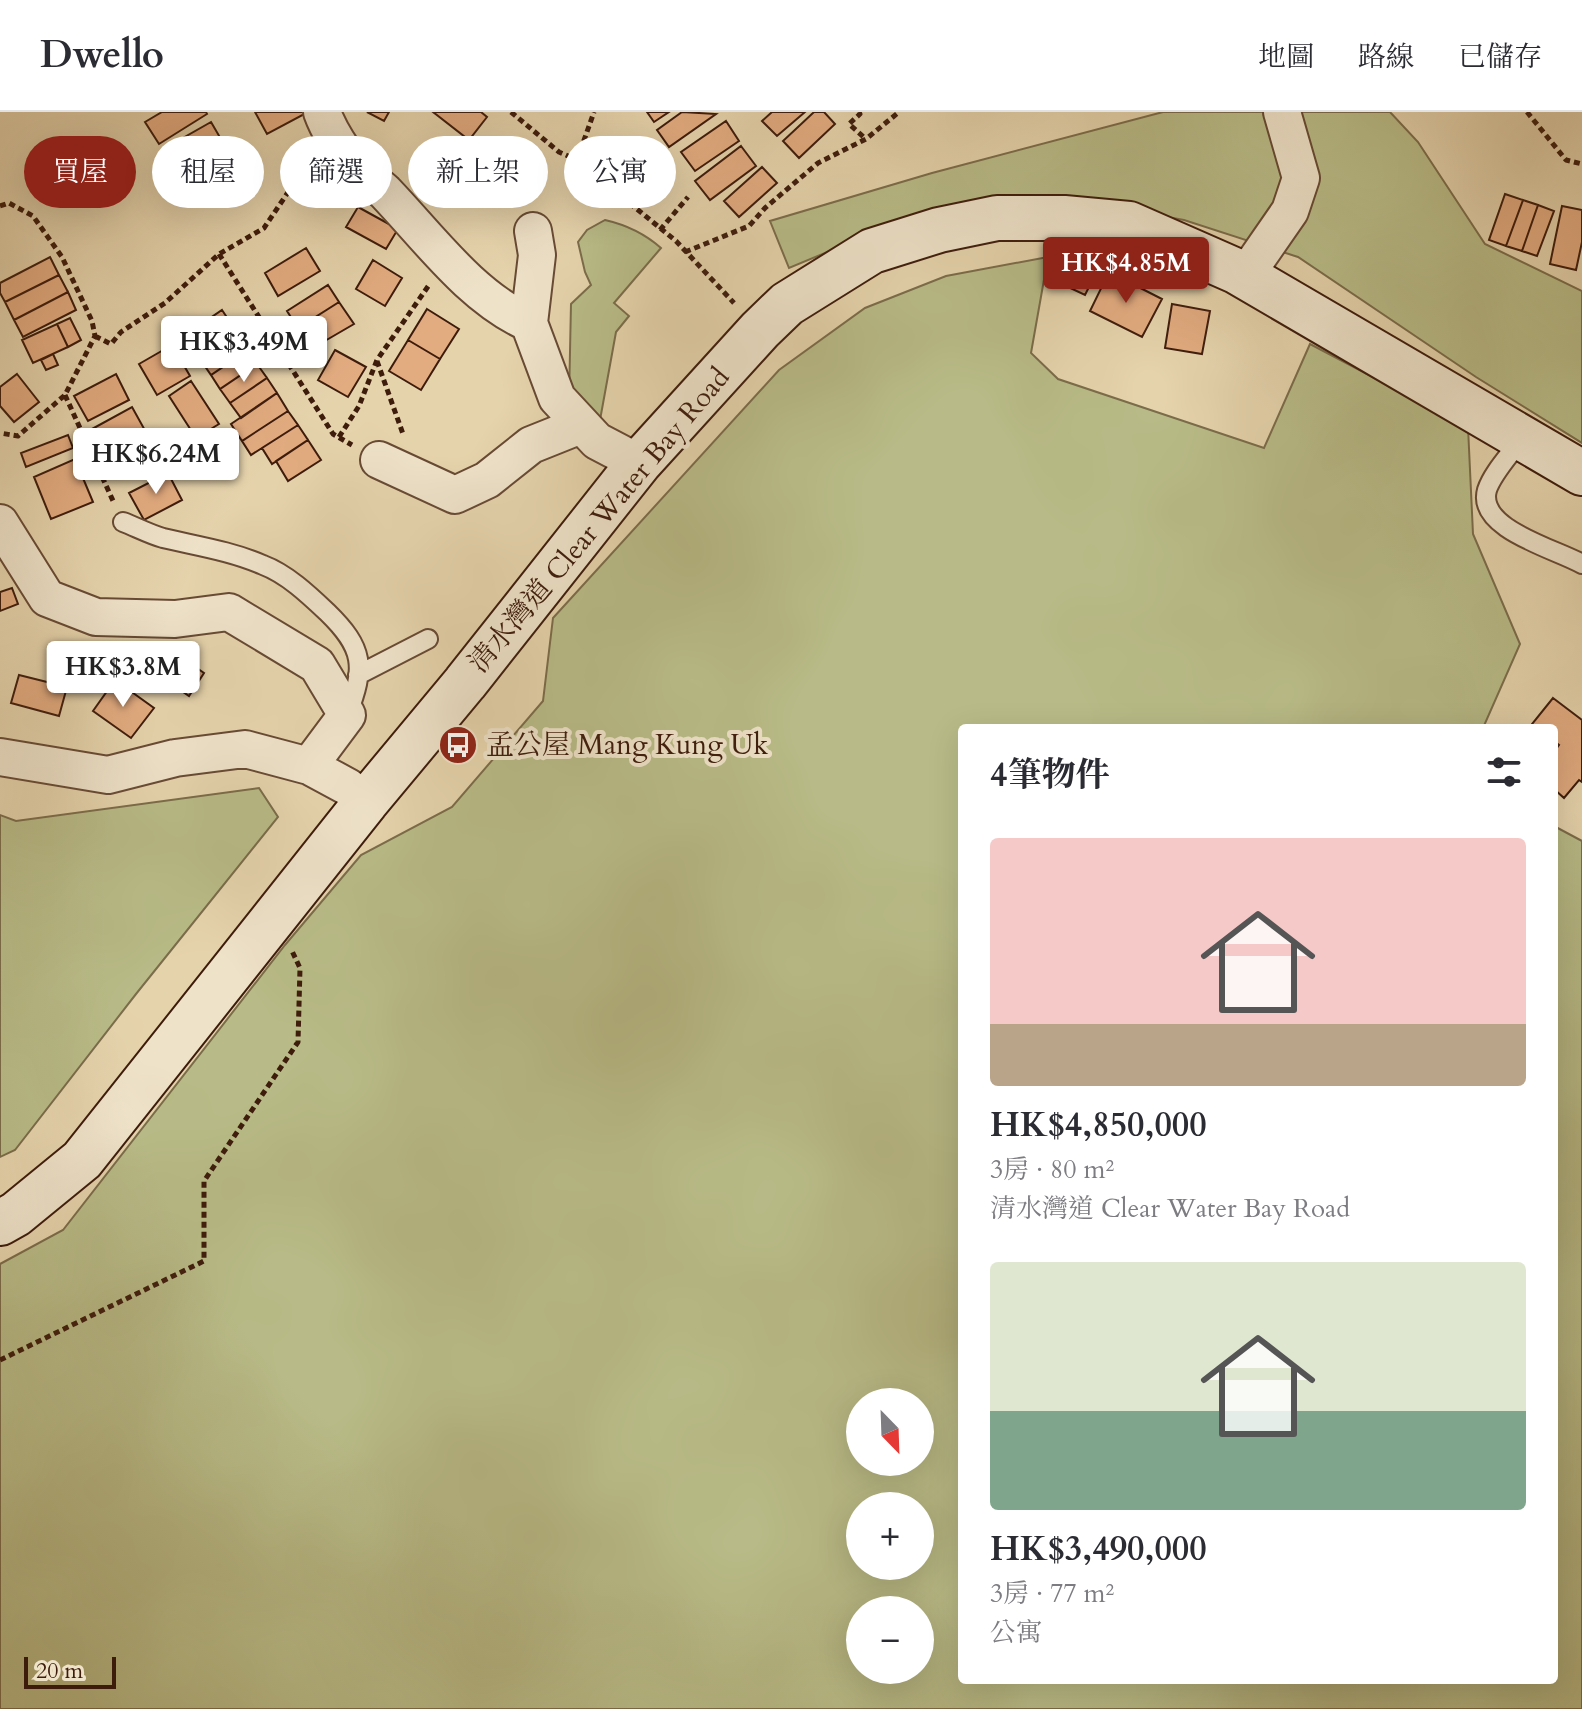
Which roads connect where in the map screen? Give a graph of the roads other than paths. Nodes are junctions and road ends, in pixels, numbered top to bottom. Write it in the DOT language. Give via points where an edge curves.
graph roads {
  1 [pos="1282,112"];
  2 [pos="326,122"];
  3 [pos="533,231"];
  4 [pos="1245,276"];
  5 [pos="529,323"];
  6 [pos="581,425"];
  7 [pos="1522,438"];
  8 [pos="392,450"];
  9 [pos="639,463"];
  10 [pos="1582,473"];
  11 [pos="123,522"];
  12 [pos="0,523"];
  13 [pos="1582,564"];
  14 [pos="428,639"];
  15 [pos="358,675"];
  16 [pos="347,715"];
  17 [pos="0,757"];
  18 [pos="309,766"];
  19 [pos="366,802"];
  20 [pos="0,1223"];
  1 -- 4 [label="street" via="1301,178 1290,211"];
  2 -- 5 [label="street" via="355,168 381,188 478,290 503,311"];
  3 -- 5 [label="street" via="537,255"];
  4 -- 7 [label="main road, 清水灣道 Clear Water Bay Road"];
  4 -- 9 [label="main road, 清水灣道 Clear Water Bay Road" via="1129,224 997,218 939,230 872,251 787,304"];
  5 -- 6 [label="street" via="557,398"];
  6 -- 8 [label="street" via="531,445 487,480 455,495"];
  6 -- 9 [label="street" via="597,441"];
  7 -- 10 [label="main road, 清水灣道 Clear Water Bay Road"];
  7 -- 13 [label="lane" via="1488,486 1485,502 1503,526"];
  9 -- 19 [label="main road, 清水灣道 Clear Water Bay Road"];
  11 -- 15 [label="lane" via="266,566 308,594 348,632 359,658"];
  12 -- 16 [label="street" via="47,598 96,617 175,619 229,612 317,665"];
  14 -- 15 [label="lane"];
  15 -- 16 [label="lane"];
  16 -- 18 [label="street"];
  17 -- 18 [label="street" via="108,775 175,758 245,749"];
  18 -- 19 [label="street"];
  19 -- 20 [label="main road, 清水灣道 Clear Water Bay Road" via="82,1160"];
}
